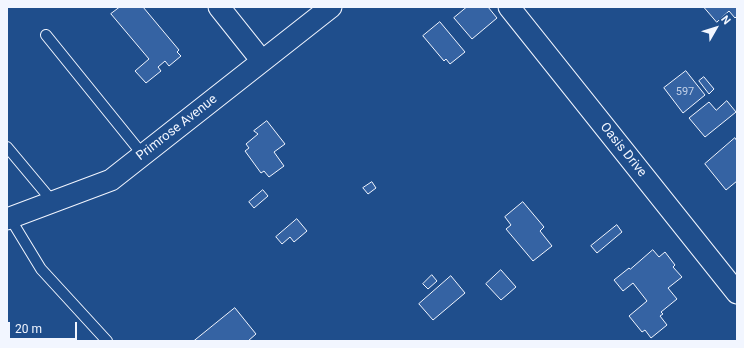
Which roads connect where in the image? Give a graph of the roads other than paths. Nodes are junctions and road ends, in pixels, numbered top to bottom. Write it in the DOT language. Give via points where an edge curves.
graph roads {
  1 [pos="219,7"];
  2 [pos="331,7"];
  3 [pos="509,7"];
  4 [pos="46,35"];
  5 [pos="262,61"];
  6 [pos="7,148"];
  7 [pos="143,155"];
  8 [pos="53,202"];
  9 [pos="9,219"];
  10 [pos="737,294"];
  11 [pos="107,341"];
  1 -- 5 [label="street"];
  2 -- 5 [label="street, Primrose Avenue"];
  3 -- 10 [label="street, Oasis Drive"];
  4 -- 7 [label="lane"];
  5 -- 7 [label="street, Primrose Avenue"];
  6 -- 8 [label="lane"];
  7 -- 8 [label="street, Primrose Avenue" via="111,180"];
  8 -- 9 [label="street, Primrose Avenue"];
  9 -- 11 [label="lane" via="42,269"];
}
